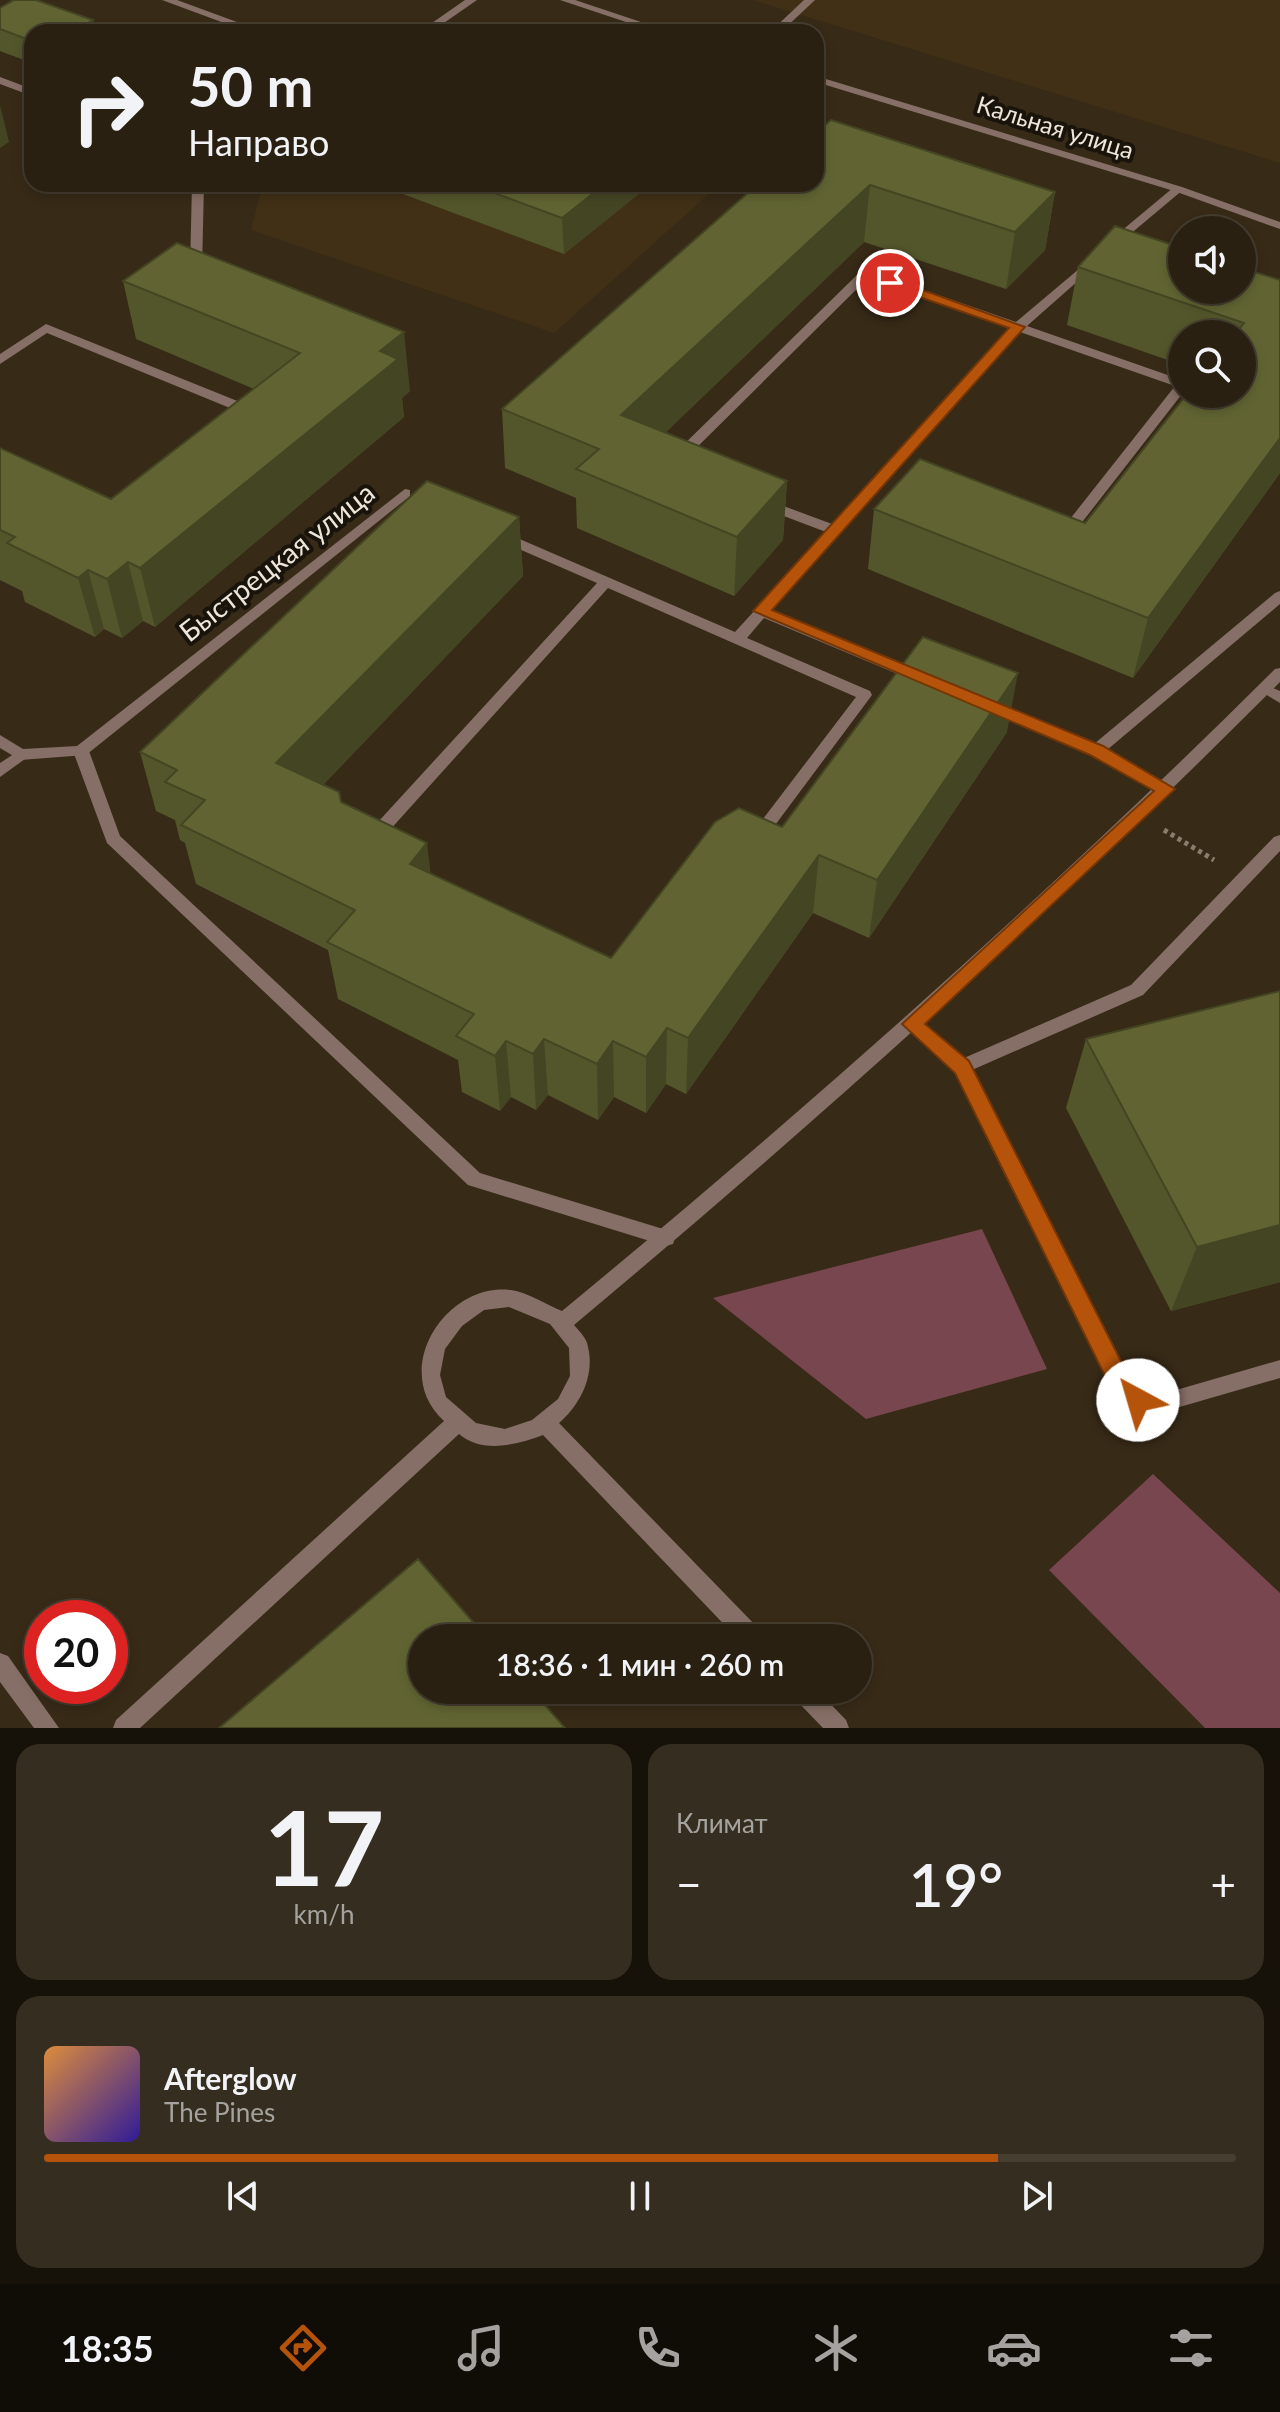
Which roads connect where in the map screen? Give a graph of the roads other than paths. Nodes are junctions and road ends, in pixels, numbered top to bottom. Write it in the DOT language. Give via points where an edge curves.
graph roads {
  1 [pos="167,0"];
  2 [pos="472,0"];
  3 [pos="565,0"];
  4 [pos="810,0"];
  5 [pos="237,24"];
  6 [pos="436,24"];
  7 [pos="641,24"];
  8 [pos="784,24"];
  9 [pos="0,80"];
  10 [pos="824,81"];
  11 [pos="24,90"];
  12 [pos="1178,189"];
  13 [pos="198,192"];
  14 [pos="1280,226"];
  15 [pos="196,276"];
  16 [pos="1018,327"];
  17 [pos="0,342"];
  18 [pos="15,349"];
  19 [pos="0,360"];
  20 [pos="1168,380"];
  21 [pos="1168,403"];
  22 [pos="270,420"];
  23 [pos="683,472"];
  24 [pos="878,483"];
  25 [pos="892,489"];
  26 [pos="412,496"];
  27 [pos="751,499"];
  28 [pos="834,530"];
  29 [pos="490,531"];
  30 [pos="1052,551"];
  31 [pos="606,582"];
  32 [pos="1280,596"];
  33 [pos="761,611"];
  34 [pos="737,639"];
  35 [pos="1280,673"];
  36 [pos="936,684"];
  37 [pos="1272,693"];
  38 [pos="980,702"];
  39 [pos="0,740"];
  40 [pos="81,751"];
  41 [pos="1096,751"];
  42 [pos="20,755"];
  43 [pos="0,771"];
  44 [pos="1166,789"];
  45 [pos="1280,841"];
  46 [pos="748,849"];
  47 [pos="358,854"];
  48 [pos="912,1024"];
  49 [pos="962,1067"];
  50 [pos="666,1238"];
  51 [pos="564,1321"];
  52 [pos="1280,1369"];
  53 [pos="456,1423"];
  54 [pos="547,1425"];
  55 [pos="739,1624"];
  56 [pos="0,1664"];
  57 [pos="815,1704"];
  58 [pos="48,1728"];
  59 [pos="124,1728"];
  60 [pos="838,1728"];
  1 -- 5 [label="street"];
  2 -- 6 [label="street"];
  3 -- 7 [label="street"];
  4 -- 8 [label="street"];
  9 -- 11 [label="street"];
  10 -- 12 [label="street, Кальная улица"];
  12 -- 14 [label="street, Кальная улица"];
  12 -- 16 [label="street"];
  13 -- 15 [label="street"];
  16 -- 20 [label="street"];
  16 -- 23 [label="street" via="865,274 669,467"];
  16 -- 24 [label="street"];
  17 -- 18 [label="street"];
  18 -- 19 [label="street"];
  18 -- 22 [label="street" via="46,328"];
  21 -- 30 [label="street"];
  24 -- 25 [label="street"];
  24 -- 28 [label="street"];
  26 -- 40 [label="street, Быстрецкая улица"];
  27 -- 28 [label="street"];
  28 -- 33 [label="street"];
  29 -- 31 [label="street"];
  31 -- 34 [label="street"];
  31 -- 47 [label="street"];
  32 -- 41 [label="street"];
  33 -- 34 [label="street"];
  33 -- 36 [label="street"];
  34 -- 46 [label="street" via="865,695"];
  35 -- 37 [label="street"];
  37 -- 44 [label="street"];
  38 -- 41 [label="street"];
  39 -- 42 [label="street"];
  40 -- 42 [label="street"];
  40 -- 50 [label="street" via="113,839 474,1179"];
  41 -- 44 [label="street"];
  42 -- 43 [label="street"];
  44 -- 48 [label="street"];
  45 -- 49 [label="street" via="1137,990"];
  48 -- 49 [label="street"];
  48 -- 50 [label="street"];
  49 -- 52 [label="street" via="1121,1385 1138,1400 1159,1404"];
  50 -- 51 [label="street"];
  51 -- 53 [label="street" via="540,1305 510,1298 480,1303 454,1320 436,1344 429,1373 437,1401"];
  51 -- 54 [label="street" via="579,1346 581,1375 570,1403"];
  53 -- 54 [label="street" via="485,1436 517,1436"];
  53 -- 59 [label="street"];
  54 -- 55 [label="street"];
  56 -- 58 [label="street"];
  57 -- 60 [label="street"];
}
